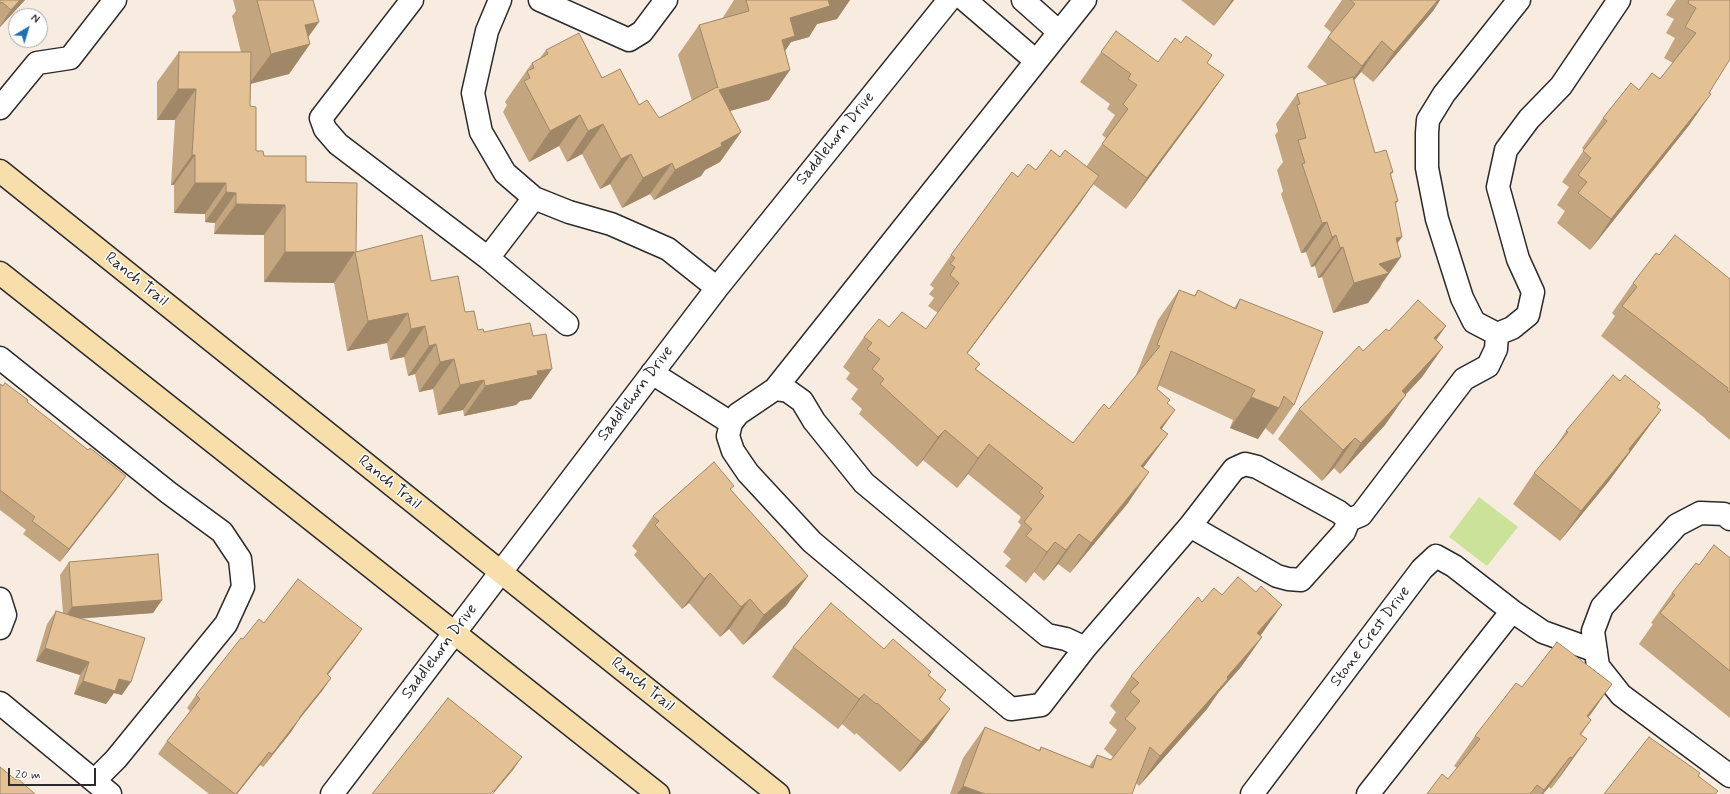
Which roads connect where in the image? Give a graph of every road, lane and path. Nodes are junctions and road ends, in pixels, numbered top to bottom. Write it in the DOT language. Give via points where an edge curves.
graph roads {
  1 [pos="116,0"];
  2 [pos="412,0"];
  3 [pos="500,0"];
  4 [pos="540,0"];
  5 [pos="666,0"];
  6 [pos="949,0"];
  7 [pos="965,0"];
  8 [pos="1023,0"];
  9 [pos="1085,0"];
  10 [pos="1519,0"];
  11 [pos="1620,0"];
  12 [pos="1059,32"];
  13 [pos="1036,61"];
  14 [pos="0,108"];
  15 [pos="0,171"];
  16 [pos="534,198"];
  17 [pos="488,258"];
  18 [pos="0,273"];
  19 [pos="717,288"];
  20 [pos="567,324"];
  21 [pos="1498,334"];
  22 [pos="0,358"];
  23 [pos="652,374"];
  24 [pos="775,389"];
  25 [pos="731,423"];
  26 [pos="1730,519"];
  27 [pos="1349,520"];
  28 [pos="1190,526"];
  29 [pos="501,572"];
  30 [pos="0,599"];
  31 [pos="1512,611"];
  32 [pos="0,628"];
  33 [pos="454,632"];
  34 [pos="1085,648"];
  35 [pos="1596,651"];
  36 [pos="0,703"];
  37 [pos="1730,776"];
  38 [pos="103,787"];
  39 [pos="332,794"];
  40 [pos="658,794"];
  41 [pos="778,794"];
  42 [pos="1252,794"];
  43 [pos="1368,794"];
  1 -- 14 [label="street" via="70,58 37,63"];
  2 -- 17 [label="street" via="321,118 325,129 338,144"];
  3 -- 16 [label="street" via="487,31 473,93 481,132 505,174"];
  4 -- 5 [label="street" via="629,40 642,32"];
  6 -- 19 [label="street, Saddlehorn Drive"];
  7 -- 13 [label="street"];
  8 -- 12 [label="street"];
  9 -- 12 [label="street"];
  10 -- 21 [label="street" via="1444,94 1428,120 1427,132 1427,168 1437,219 1462,298 1474,322"];
  11 -- 21 [label="street" via="1561,86 1529,119 1506,150 1498,187 1518,259 1533,292 1528,315 1512,328"];
  12 -- 13 [label="street"];
  13 -- 24 [label="street"];
  15 -- 29 [label="main road, Ranch Trail"];
  16 -- 17 [label="street"];
  16 -- 19 [label="street" via="569,212 611,224 668,249"];
  17 -- 20 [label="street"];
  18 -- 33 [label="main road"];
  19 -- 23 [label="street, Saddlehorn Drive"];
  21 -- 27 [label="street" via="1496,349 1488,366 1464,379 1361,515"];
  22 -- 38 [label="street" via="222,532 240,559 243,587 226,624 116,759"];
  23 -- 25 [label="street"];
  23 -- 29 [label="street, Saddlehorn Drive"];
  24 -- 25 [label="street" via="738,414"];
  24 -- 34 [label="street" via="788,391 802,401 814,421 864,483 1047,635 1066,639"];
  25 -- 34 [label="street" via="728,436 733,450 748,473 812,542 1011,709 1041,704"];
  26 -- 35 [label="street" via="1724,514 1700,513 1678,525 1602,607 1592,631"];
  27 -- 28 [label="street" via="1344,532 1301,580 1277,576"];
  27 -- 28 [label="street" via="1257,466 1245,464 1234,469"];
  28 -- 34 [label="street"];
  29 -- 33 [label="street, Saddlehorn Drive"];
  29 -- 41 [label="main road, Ranch Trail"];
  30 -- 32 [label="street" via="5,615"];
  31 -- 35 [label="street" via="1543,632"];
  31 -- 42 [label="street, Stone Crest Drive" via="1454,566 1436,556 1422,569"];
  31 -- 43 [label="street"];
  33 -- 39 [label="street, Saddlehorn Drive"];
  33 -- 40 [label="main road"];
  35 -- 37 [label="street" via="1598,666 1621,695"];
  36 -- 38 [label="street"];
}
